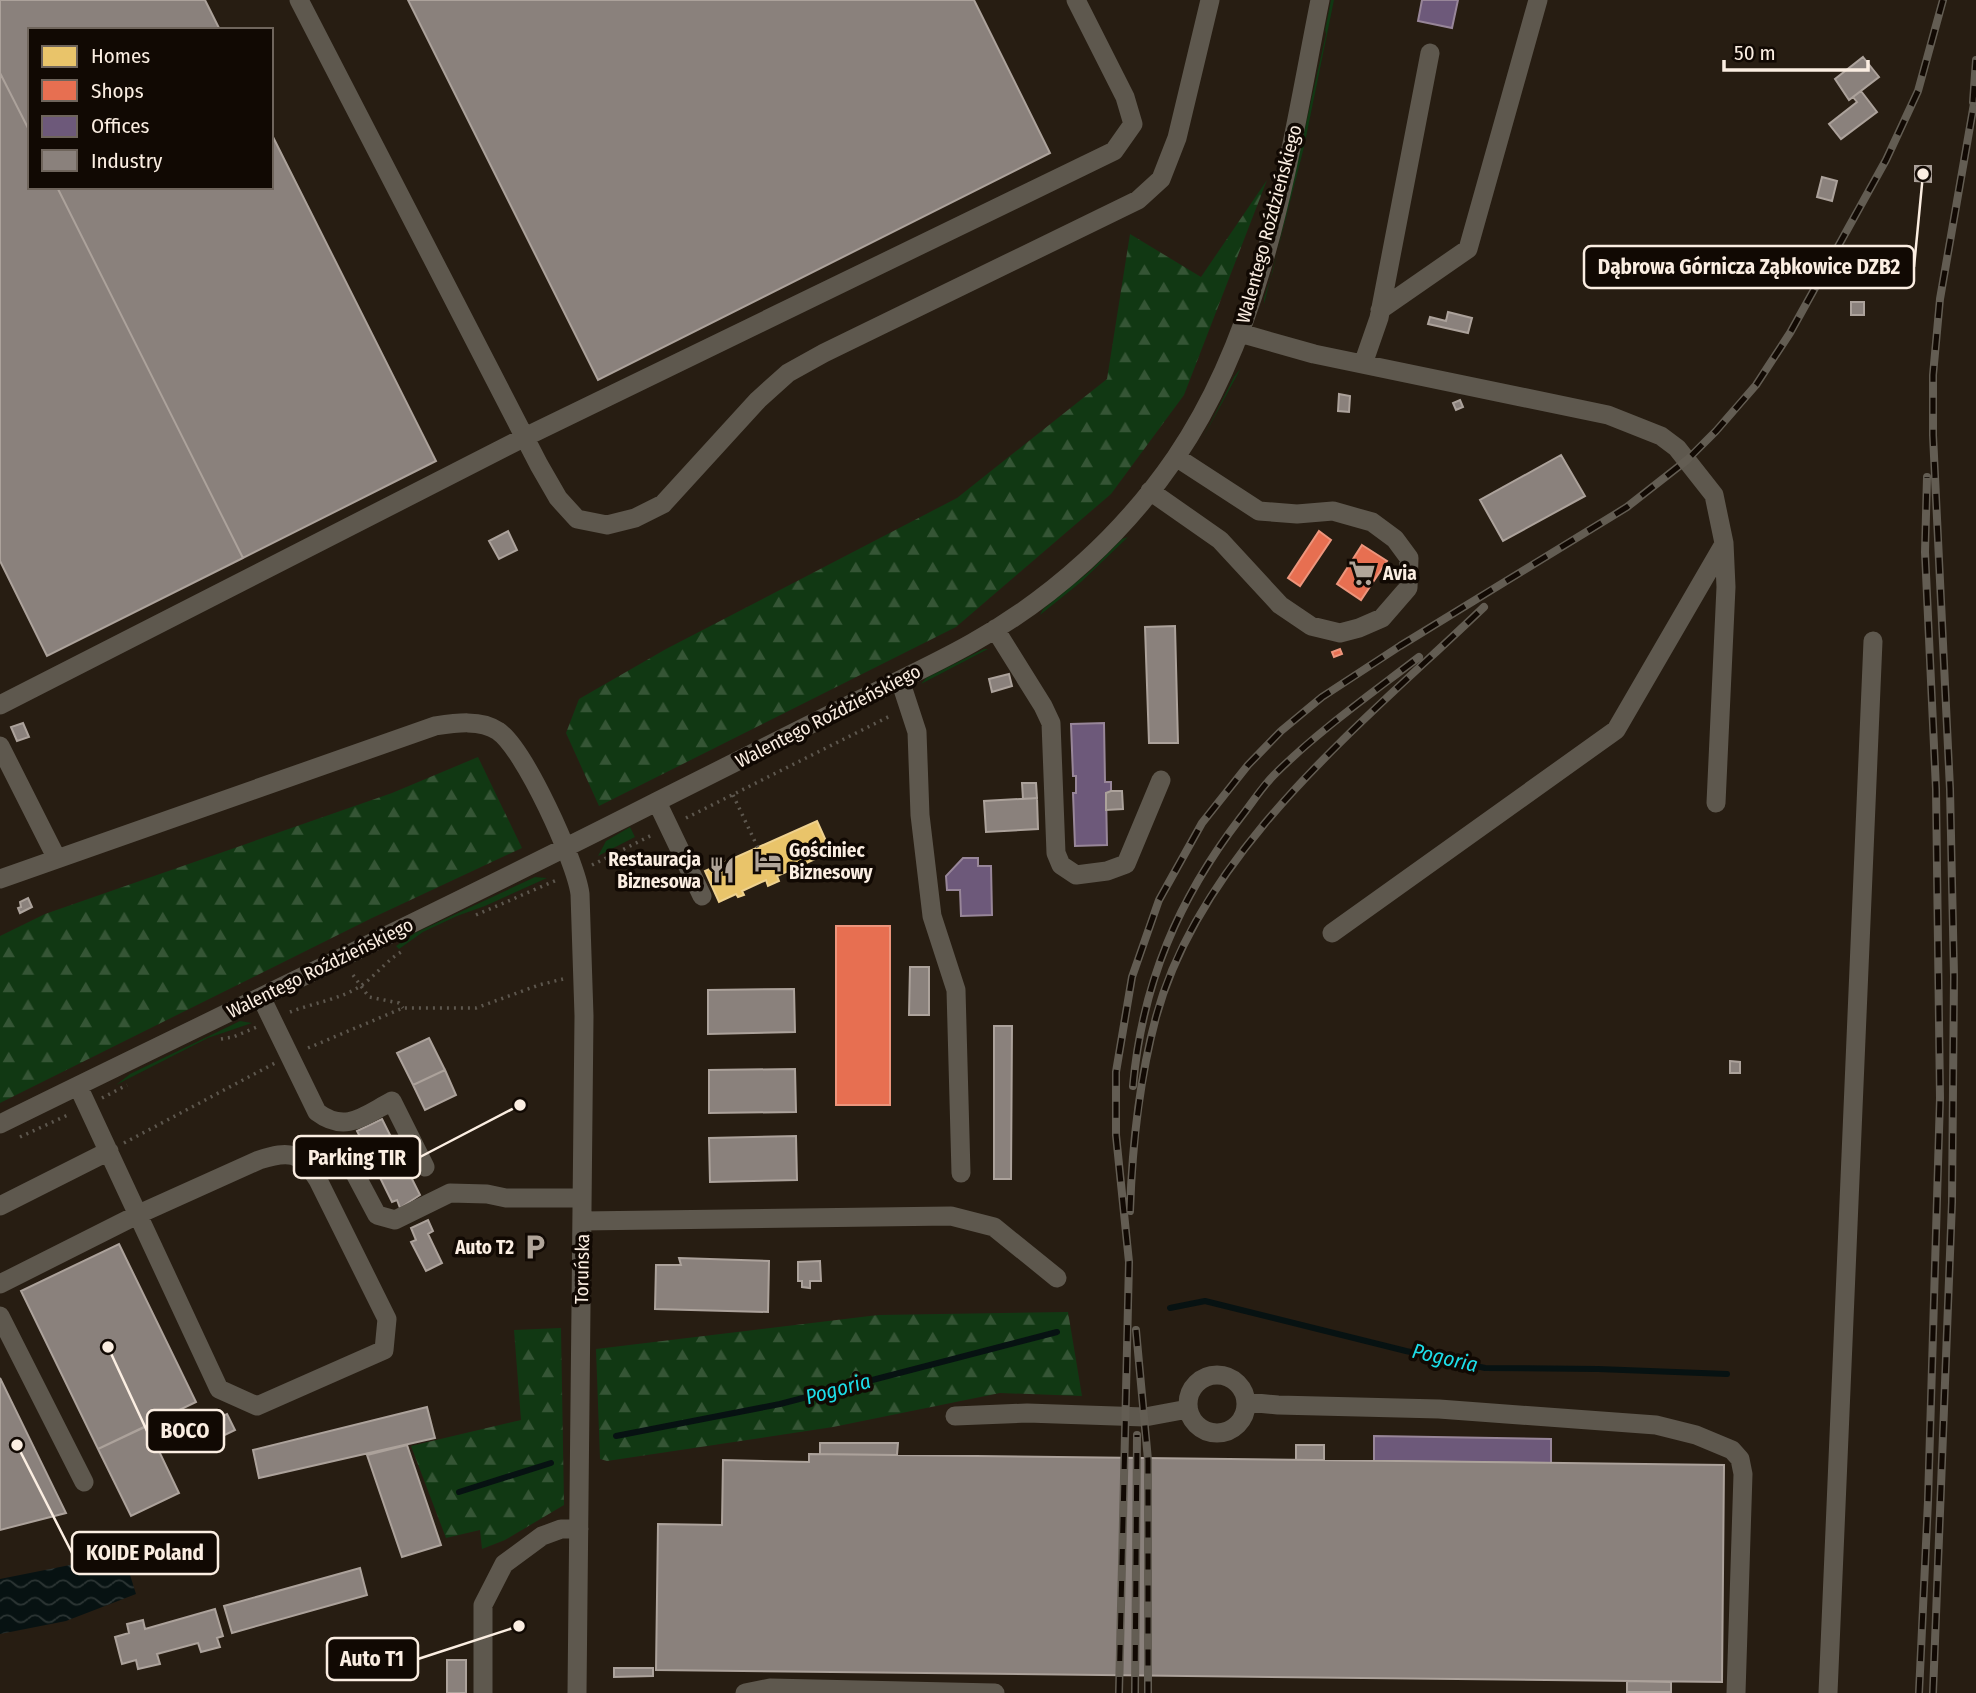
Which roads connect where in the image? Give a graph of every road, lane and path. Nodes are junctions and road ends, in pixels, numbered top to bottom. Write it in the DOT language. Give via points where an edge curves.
graph roads {
  1 [pos="299,0"];
  2 [pos="1076,0"];
  3 [pos="1210,0"];
  4 [pos="1321,0"];
  5 [pos="1538,0"];
  6 [pos="1430,53"];
  7 [pos="1380,310"];
  8 [pos="1240,333"];
  9 [pos="1363,363"];
  10 [pos="524,437"];
  11 [pos="1176,457"];
  12 [pos="1150,491"];
  13 [pos="1724,543"];
  14 [pos="995,629"];
  15 [pos="1873,641"];
  16 [pos="900,680"];
  17 [pos="908,702"];
  18 [pos="0,705"];
  19 [pos="0,746"];
  20 [pos="1161,780"];
  21 [pos="733,795"];
  22 [pos="657,802"];
  23 [pos="1716,803"];
  24 [pos="669,827"];
  25 [pos="565,848"];
  26 [pos="758,848"];
  27 [pos="57,859"];
  28 [pos="596,864"];
  29 [pos="1,876"];
  30 [pos="554,881"];
  31 [pos="702,896"];
  32 [pos="468,917"];
  33 [pos="1332,933"];
  34 [pos="407,948"];
  35 [pos="353,975"];
  36 [pos="583,979"];
  37 [pos="360,986"];
  38 [pos="261,997"];
  39 [pos="403,1008"];
  40 [pos="272,1020"];
  41 [pos="215,1041"];
  42 [pos="290,1056"];
  43 [pos="133,1081"];
  44 [pos="78,1086"];
  45 [pos="88,1105"];
  46 [pos="0,1124"];
  47 [pos="16,1139"];
  48 [pos="109,1151"];
  49 [pos="344,1153"];
  50 [pos="425,1167"];
  51 [pos="961,1174"];
  52 [pos="582,1198"];
  53 [pos="0,1206"];
  54 [pos="139,1214"];
  55 [pos="582,1221"];
  56 [pos="1057,1278"];
  57 [pos="0,1284"];
  58 [pos="0,1316"];
  59 [pos="1246,1402"];
  60 [pos="1188,1409"];
  61 [pos="955,1416"];
  62 [pos="84,1482"];
  63 [pos="579,1529"];
  64 [pos="483,1693"];
  65 [pos="577,1693"];
  66 [pos="745,1693"];
  67 [pos="995,1693"];
  68 [pos="1736,1693"];
  69 [pos="1828,1693"];
  1 -- 10 [label="street"];
  2 -- 10 [label="street" via="1125,97 1133,124 1114,150"];
  3 -- 10 [label="street" via="1177,138 1161,179 1139,200 788,373 663,504 607,525 577,519 558,498"];
  4 -- 8 [label="street, Walentego Roździeńskiego" via="1271,231"];
  5 -- 7 [label="street" via="1468,249"];
  6 -- 7 [label="street"];
  7 -- 9 [label="street"];
  8 -- 9 [label="street"];
  8 -- 11 [label="street, Walentego Roździeńskiego" via="1214,392"];
  9 -- 13 [label="street" via="1608,415 1661,436 1677,448 1714,495"];
  10 -- 18 [label="street"];
  11 -- 12 [label="street, Walentego Roździeńskiego"];
  11 -- 12 [label="street" via="1259,511 1333,511 1372,522 1395,539 1409,558 1408,588 1382,618 1359,628 1340,633 1311,626 1280,605 1220,540"];
  12 -- 14 [label="street, Walentego Roździeńskiego" via="1073,572"];
  13 -- 23 [label="street"];
  13 -- 33 [label="street" via="1616,730"];
  14 -- 16 [label="street, Walentego Roździeńskiego"];
  14 -- 20 [label="street" via="1051,723 1056,853 1061,865 1076,875 1126,864"];
  15 -- 69 [label="street"];
  16 -- 17 [label="street"];
  16 -- 22 [label="street, Walentego Roździeńskiego"];
  17 -- 21 [label="path" via="899,711"];
  17 -- 51 [label="street" via="918,732 920,815 932,916 956,990"];
  19 -- 27 [label="street"];
  21 -- 24 [label="path"];
  21 -- 26 [label="path"];
  22 -- 24 [label="street"];
  22 -- 25 [label="street, Walentego Roździeńskiego"];
  24 -- 28 [label="path"];
  24 -- 31 [label="street"];
  25 -- 27 [label="street, Toruńska" via="512,742 483,725 452,723"];
  25 -- 36 [label="street, Toruńska" via="579,884"];
  25 -- 38 [label="street, Walentego Roździeńskiego"];
  27 -- 29 [label="street, Toruńska"];
  30 -- 32 [label="path"];
  34 -- 37 [label="path"];
  35 -- 37 [label="path"];
  36 -- 39 [label="path" via="539,985 476,1008"];
  36 -- 52 [label="street, Toruńska"];
  37 -- 39 [label="path" via="369,996"];
  37 -- 40 [label="path"];
  38 -- 40 [label="street"];
  38 -- 44 [label="street, Walentego Roździeńskiego"];
  39 -- 42 [label="path"];
  40 -- 41 [label="path"];
  40 -- 42 [label="street"];
  42 -- 48 [label="path"];
  42 -- 50 [label="street" via="317,1112 330,1121 347,1124 393,1101"];
  43 -- 45 [label="path"];
  44 -- 45 [label="street"];
  44 -- 46 [label="street, Walentego Roździeńskiego"];
  45 -- 47 [label="path"];
  45 -- 48 [label="street"];
  48 -- 53 [label="street"];
  48 -- 54 [label="street"];
  49 -- 52 [label="street" via="377,1215 395,1220 450,1193"];
  52 -- 55 [label="street, Toruńska"];
  54 -- 54 [label="street" via="259,1160 294,1154 308,1164 317,1180 387,1320 384,1350 257,1406 219,1389"];
  54 -- 57 [label="street"];
  55 -- 56 [label="street" via="951,1216 994,1227"];
  55 -- 63 [label="street, Toruńska"];
  58 -- 62 [label="street"];
  59 -- 60 [label="street" via="1237,1426 1220,1433 1203,1430"];
  59 -- 60 [label="street" via="1232,1378 1213,1375 1196,1383"];
  59 -- 68 [label="street" via="1439,1409 1656,1425 1732,1450 1740,1459 1743,1474"];
  60 -- 61 [label="street" via="1145,1417"];
  63 -- 64 [label="street" via="542,1536 504,1564 483,1605"];
  63 -- 65 [label="street, Toruńska"];
  66 -- 67 [label="street" via="770,1688"];
}
